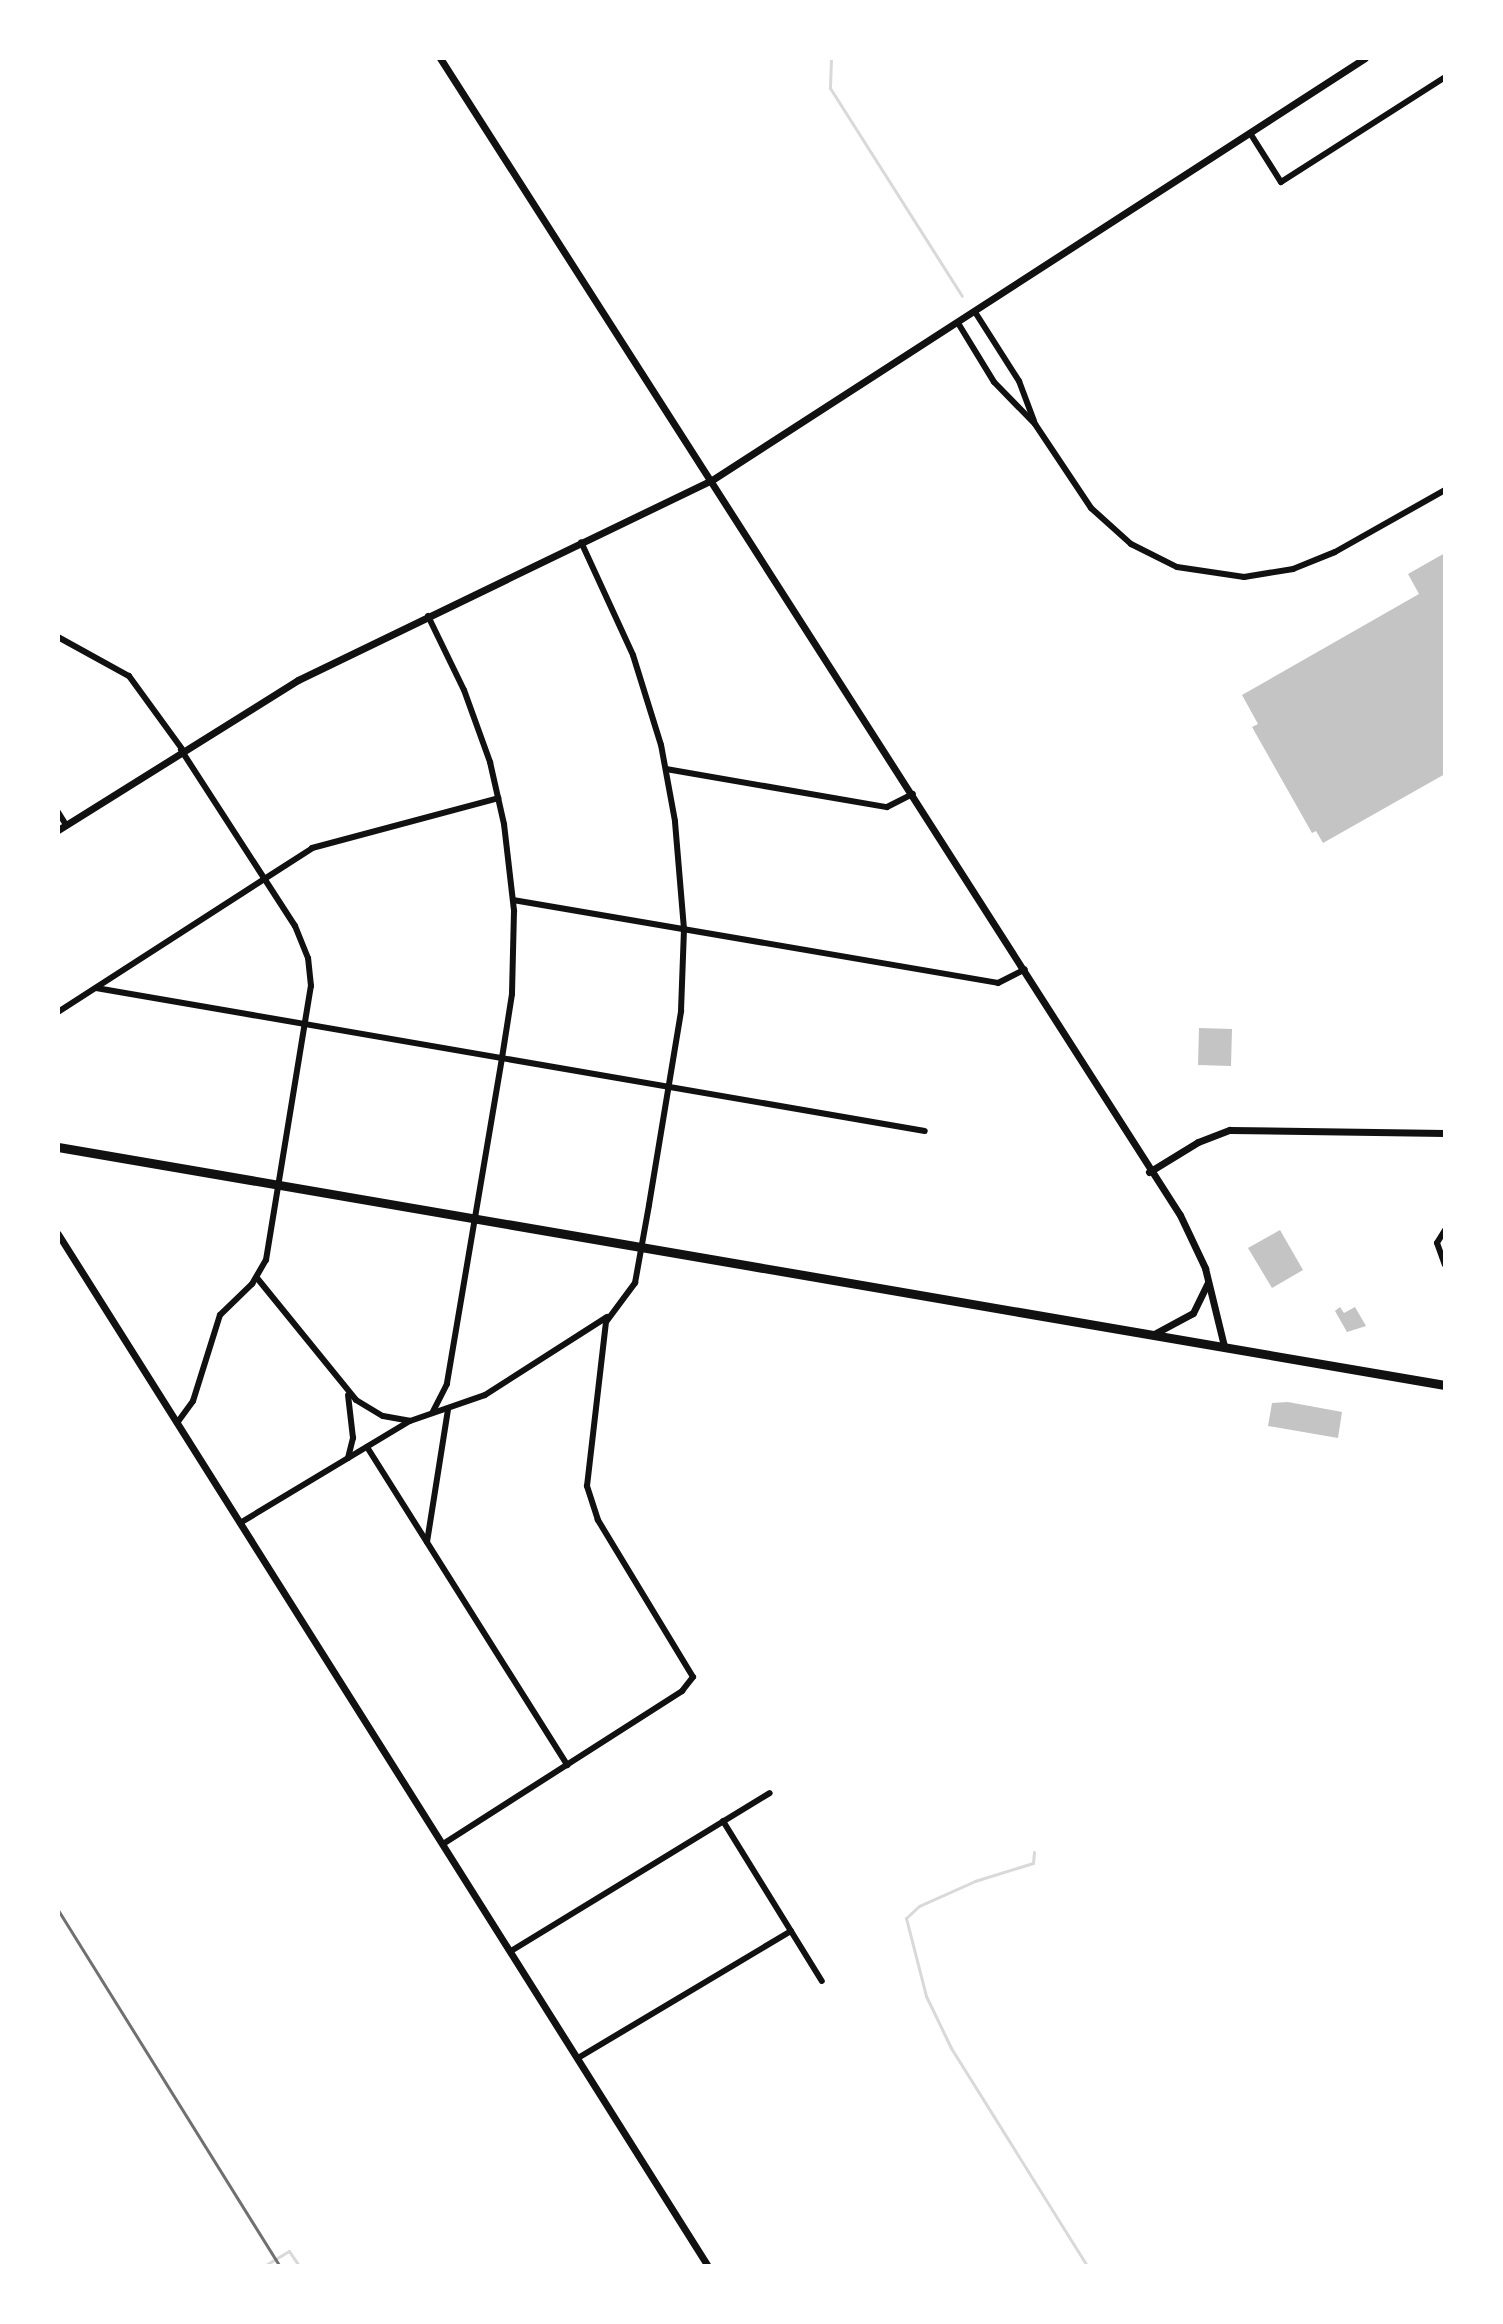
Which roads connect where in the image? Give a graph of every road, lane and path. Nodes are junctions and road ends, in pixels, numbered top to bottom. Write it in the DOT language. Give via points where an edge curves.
graph roads {
  1 [pos="440,58"];
  2 [pos="1365,58"];
  3 [pos="1445,77"];
  4 [pos="1250,133"];
  5 [pos="975,312"];
  6 [pos="958,323"];
  7 [pos="1035,424"];
  8 [pos="712,480"];
  9 [pos="1445,490"];
  10 [pos="581,542"];
  11 [pos="428,616"];
  12 [pos="58,637"];
  13 [pos="181,750"];
  14 [pos="666,769"];
  15 [pos="913,794"];
  16 [pos="498,798"];
  17 [pos="58,812"];
  18 [pos="66,825"];
  19 [pos="58,830"];
  20 [pos="265,879"];
  21 [pos="513,900"];
  22 [pos="684,929"];
  23 [pos="1025,969"];
  24 [pos="96,988"];
  25 [pos="58,1012"];
  26 [pos="306,1025"];
  27 [pos="502,1058"];
  28 [pos="669,1086"];
  29 [pos="925,1131"];
  30 [pos="1445,1133"];
  31 [pos="58,1147"];
  32 [pos="1149,1172"];
  33 [pos="280,1184"];
  34 [pos="475,1218"];
  35 [pos="1445,1230"];
  36 [pos="58,1234"];
  37 [pos="641,1247"];
  38 [pos="1445,1265"];
  39 [pos="1208,1276"];
  40 [pos="257,1278"];
  41 [pos="610,1315"];
  42 [pos="1153,1335"];
  43 [pos="1224,1346"];
  44 [pos="1445,1385"];
  45 [pos="348,1391"];
  46 [pos="448,1409"];
  47 [pos="433,1412"];
  48 [pos="410,1421"];
  49 [pos="177,1423"];
  50 [pos="367,1447"];
  51 [pos="348,1458"];
  52 [pos="240,1523"];
  53 [pos="427,1542"];
  54 [pos="567,1765"];
  55 [pos="770,1793"];
  56 [pos="723,1821"];
  57 [pos="443,1844"];
  58 [pos="791,1931"];
  59 [pos="511,1951"];
  60 [pos="822,1981"];
  61 [pos="578,2058"];
  62 [pos="708,2266"];
  1 -- 8 [label="street"];
  2 -- 4 [label="street"];
  3 -- 4 [label="street" via="1281,182"];
  4 -- 5 [label="street"];
  5 -- 6 [label="street"];
  5 -- 7 [label="street" via="1019,381"];
  6 -- 7 [label="street" via="994,382"];
  6 -- 8 [label="street"];
  7 -- 9 [label="street" via="1084,499 1115,532 1155,558 1209,575 1256,577 1304,566"];
  8 -- 10 [label="street"];
  8 -- 15 [label="street"];
  10 -- 11 [label="street"];
  10 -- 14 [label="street" via="633,655"];
  11 -- 13 [label="street" via="298,680"];
  11 -- 16 [label="street" via="470,706"];
  12 -- 13 [label="street" via="129,676"];
  13 -- 18 [label="street"];
  13 -- 20 [label="street"];
  14 -- 15 [label="street" via="887,807"];
  14 -- 22 [label="street"];
  15 -- 23 [label="street"];
  16 -- 20 [label="street" via="318,846"];
  16 -- 21 [label="street"];
  17 -- 18 [label="street"];
  18 -- 19 [label="street"];
  20 -- 24 [label="street"];
  20 -- 26 [label="street" via="308,958"];
  21 -- 22 [label="street"];
  21 -- 27 [label="street" via="512,994"];
  22 -- 23 [label="street" via="998,983"];
  22 -- 28 [label="street" via="681,1011"];
  23 -- 32 [label="street"];
  24 -- 25 [label="street"];
  24 -- 26 [label="street"];
  26 -- 27 [label="street"];
  26 -- 33 [label="street"];
  27 -- 28 [label="street"];
  27 -- 34 [label="street"];
  28 -- 29 [label="street"];
  28 -- 37 [label="street"];
  30 -- 32 [label="street" via="1230,1130 1198,1142"];
  31 -- 33 [label="main road"];
  32 -- 39 [label="street" via="1180,1215"];
  33 -- 34 [label="main road"];
  33 -- 40 [label="street" via="266,1260"];
  34 -- 37 [label="main road"];
  34 -- 47 [label="street" via="447,1384"];
  35 -- 38 [label="street" via="1437,1240"];
  36 -- 49 [label="street"];
  37 -- 41 [label="street" via="632,1290"];
  37 -- 42 [label="main road"];
  39 -- 42 [label="street" via="1193,1313"];
  39 -- 43 [label="street"];
  40 -- 45 [label="street"];
  40 -- 49 [label="street" via="220,1315 193,1401"];
  41 -- 46 [label="street" via="485,1395"];
  41 -- 54 [label="street" via="589,1467 590,1504 693,1677 682,1691"];
  42 -- 43 [label="main road"];
  43 -- 44 [label="main road"];
  45 -- 48 [label="street" via="371,1411"];
  45 -- 51 [label="street" via="353,1438"];
  46 -- 47 [label="street"];
  46 -- 53 [label="street"];
  47 -- 48 [label="street"];
  48 -- 50 [label="street"];
  49 -- 52 [label="street"];
  50 -- 51 [label="street"];
  50 -- 53 [label="street"];
  51 -- 52 [label="street"];
  52 -- 57 [label="street"];
  53 -- 54 [label="street"];
  54 -- 57 [label="street"];
  55 -- 56 [label="street"];
  56 -- 58 [label="street"];
  56 -- 59 [label="street"];
  57 -- 59 [label="street"];
  58 -- 60 [label="street"];
  58 -- 61 [label="street"];
  59 -- 61 [label="street"];
  61 -- 62 [label="street"];
}
